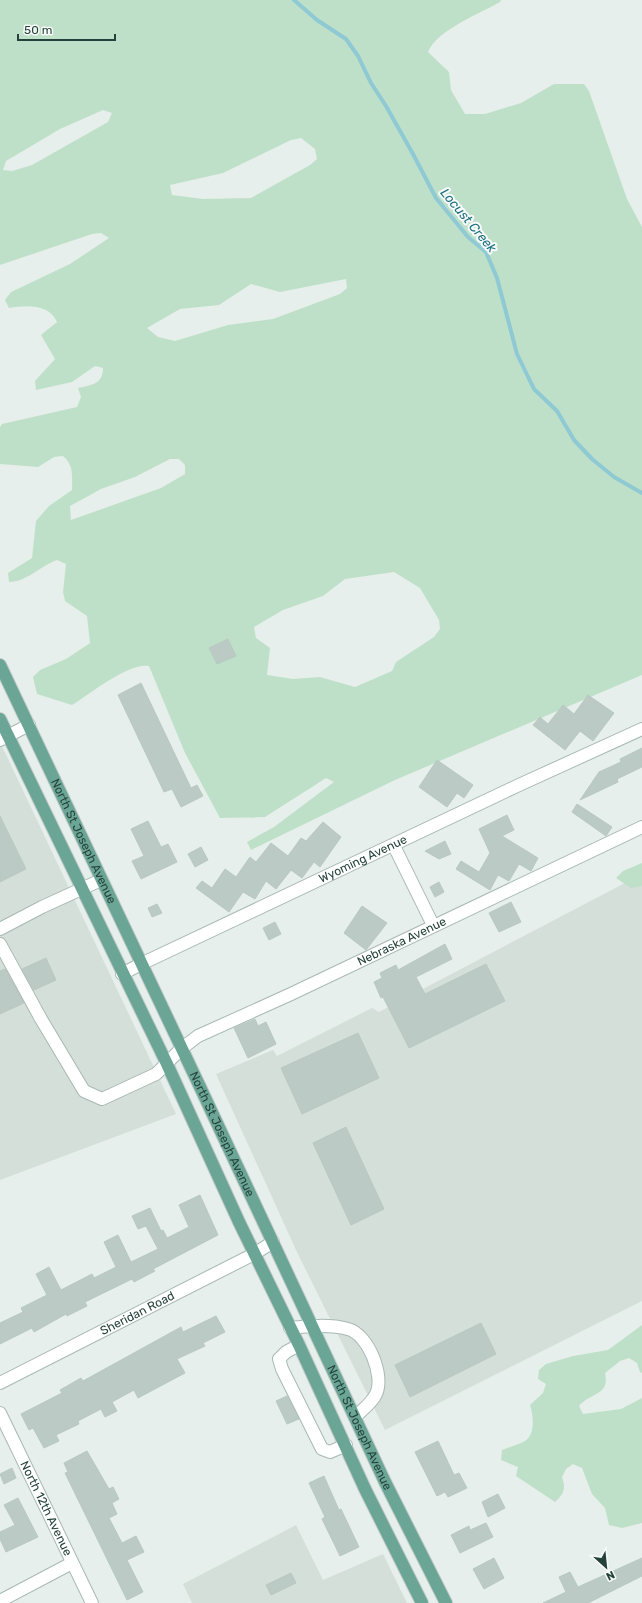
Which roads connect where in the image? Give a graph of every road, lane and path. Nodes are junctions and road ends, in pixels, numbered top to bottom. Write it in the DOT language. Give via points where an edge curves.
graph roads {
  1 [pos="0,665"];
  2 [pos="0,719"];
  3 [pos="29,725"];
  4 [pos="642,729"];
  5 [pos="4,738"];
  6 [pos="642,827"];
  7 [pos="394,846"];
  8 [pos="101,880"];
  9 [pos="82,890"];
  10 [pos="433,925"];
  11 [pos="0,928"];
  12 [pos="0,944"];
  13 [pos="141,964"];
  14 [pos="122,974"];
  15 [pos="181,1049"];
  16 [pos="167,1064"];
  17 [pos="273,1242"];
  18 [pos="254,1254"];
  19 [pos="312,1325"];
  20 [pos="290,1328"];
  21 [pos="299,1346"];
  22 [pos="0,1383"];
  23 [pos="0,1413"];
  24 [pos="355,1417"];
  25 [pos="346,1445"];
  26 [pos="72,1563"];
  27 [pos="0,1601"];
  28 [pos="92,1603"];
  29 [pos="422,1603"];
  30 [pos="446,1603"];
  1 -- 3 [label="main road, North St Joseph Avenue"];
  2 -- 5 [label="main road, North St Joseph Avenue"];
  3 -- 5 [label="street"];
  3 -- 8 [label="main road, North St Joseph Avenue"];
  4 -- 7 [label="street, Wyoming Avenue"];
  5 -- 9 [label="main road, North St Joseph Avenue"];
  6 -- 10 [label="street, Nebraska Avenue"];
  7 -- 10 [label="street"];
  7 -- 13 [label="street, Wyoming Avenue"];
  8 -- 9 [label="street"];
  8 -- 13 [label="main road, North St Joseph Avenue"];
  9 -- 11 [label="street"];
  9 -- 14 [label="main road, North St Joseph Avenue"];
  10 -- 15 [label="street, Nebraska Avenue" via="198,1036"];
  12 -- 16 [label="street, Nebraska Avenue" via="84,1091 102,1098 156,1074"];
  13 -- 14 [label="street, Wyoming Avenue"];
  13 -- 15 [label="main road, North St Joseph Avenue"];
  14 -- 16 [label="main road, North St Joseph Avenue"];
  15 -- 16 [label="street, Nebraska Avenue"];
  15 -- 17 [label="main road, North St Joseph Avenue"];
  16 -- 18 [label="main road, North St Joseph Avenue"];
  17 -- 18 [label="street, Sheridan Road"];
  17 -- 19 [label="main road, North St Joseph Avenue"];
  18 -- 20 [label="main road, North St Joseph Avenue"];
  18 -- 22 [label="street, Sheridan Road"];
  19 -- 20 [label="street"];
  19 -- 24 [label="main road, North St Joseph Avenue"];
  19 -- 24 [label="street" via="349,1329 367,1343 378,1380 376,1394"];
  20 -- 21 [label="main road, North St Joseph Avenue"];
  21 -- 25 [label="main road, North St Joseph Avenue"];
  21 -- 25 [label="street" via="286,1352 279,1359 282,1369 322,1449 330,1452"];
  23 -- 26 [label="street, North 12th Avenue"];
  24 -- 30 [label="main road, North St Joseph Avenue"];
  25 -- 29 [label="main road, North St Joseph Avenue"];
  26 -- 27 [label="street"];
  26 -- 28 [label="street, North 12th Avenue"];
}
